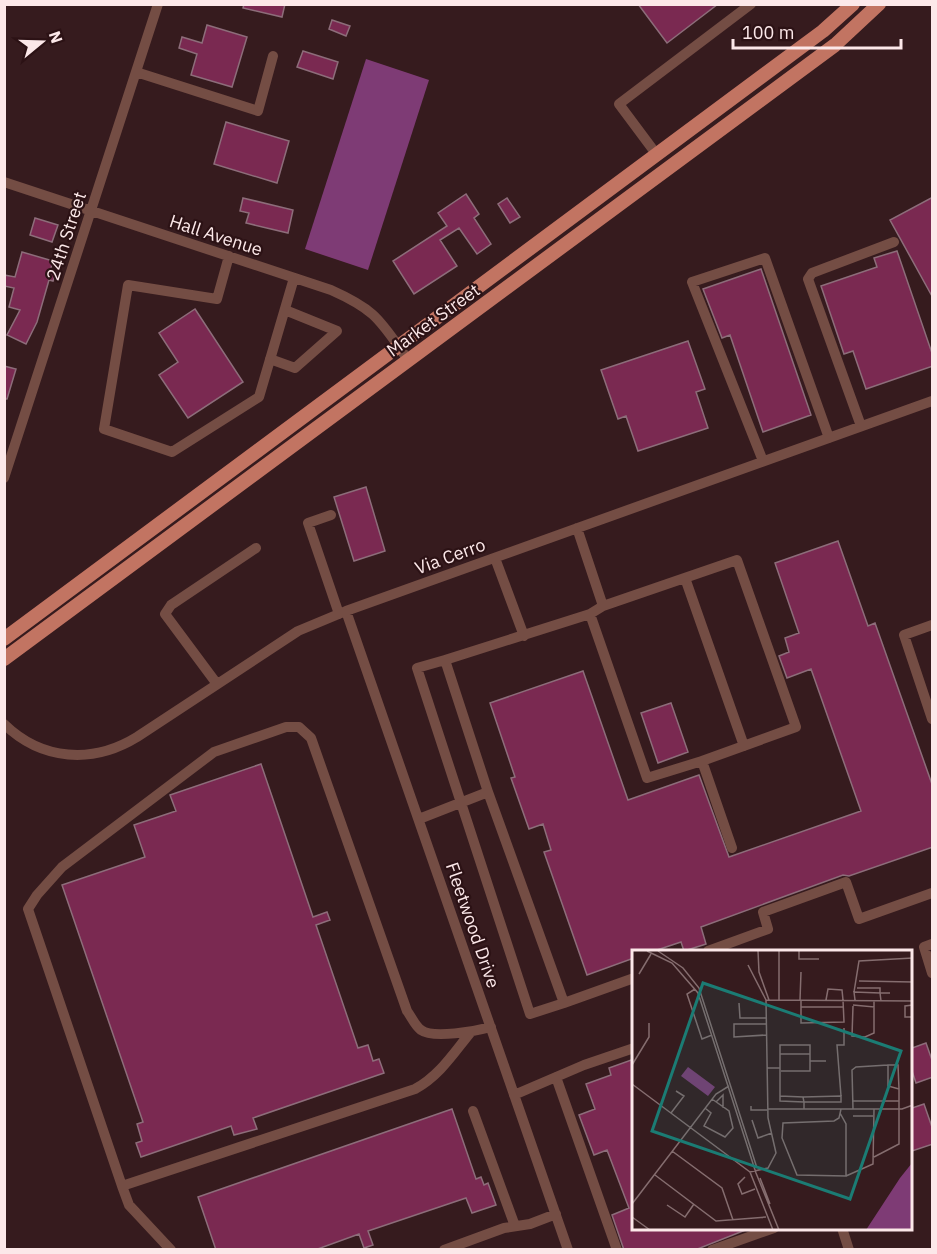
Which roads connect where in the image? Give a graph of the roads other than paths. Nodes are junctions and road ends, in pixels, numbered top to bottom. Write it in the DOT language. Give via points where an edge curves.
graph roads {
  1 [pos="158,4"];
  2 [pos="751,4"];
  3 [pos="853,4"];
  4 [pos="879,4"];
  5 [pos="273,56"];
  6 [pos="136,72"];
  7 [pos="657,155"];
  8 [pos="4,182"];
  9 [pos="92,211"];
  10 [pos="894,242"];
  11 [pos="230,256"];
  12 [pos="294,278"];
  13 [pos="285,310"];
  14 [pos="399,347"];
  15 [pos="270,359"];
  16 [pos="409,361"];
  17 [pos="933,401"];
  18 [pos="861,426"];
  19 [pos="829,438"];
  20 [pos="763,461"];
  21 [pos="4,478"];
  22 [pos="331,515"];
  23 [pos="577,528"];
  24 [pos="256,548"];
  25 [pos="495,558"];
  26 [pos="685,578"];
  27 [pos="603,606"];
  28 [pos="343,612"];
  29 [pos="590,614"];
  30 [pos="933,626"];
  31 [pos="524,636"];
  32 [pos="4,639"];
  33 [pos="4,659"];
  34 [pos="445,660"];
  35 [pos="217,684"];
  36 [pos="933,719"];
  37 [pos="4,724"];
  38 [pos="744,746"];
  39 [pos="702,761"];
  40 [pos="488,792"];
  41 [pos="460,803"];
  42 [pos="419,819"];
  43 [pos="732,848"];
  44 [pos="933,893"];
  45 [pos="933,944"];
  46 [pos="711,950"];
  47 [pos="933,973"];
  48 [pos="632,979"];
  49 [pos="564,1003"];
  50 [pos="490,1027"];
  51 [pos="470,1033"];
  52 [pos="632,1049"];
  53 [pos="555,1077"];
  54 [pos="514,1095"];
  55 [pos="473,1111"];
  56 [pos="122,1186"];
  57 [pos="555,1214"];
  58 [pos="515,1226"];
  59 [pos="768,1230"];
  60 [pos="843,1230"];
  61 [pos="171,1250"];
  62 [pos="444,1250"];
  63 [pos="568,1250"];
  64 [pos="617,1250"];
  65 [pos="712,1250"];
  66 [pos="849,1250"];
  1 -- 6 [label="street, 24th Street"];
  2 -- 7 [label="street" via="620,104"];
  3 -- 7 [label="main road, Market Street" via="823,32"];
  4 -- 16 [label="main road, Market Street" via="825,52"];
  5 -- 6 [label="street" via="258,111"];
  6 -- 9 [label="street, 24th Street"];
  7 -- 14 [label="main road, Market Street"];
  8 -- 9 [label="street, Hall Avenue"];
  9 -- 11 [label="street, Hall Avenue"];
  9 -- 21 [label="street, 24th Street"];
  10 -- 18 [label="street" via="812,273 808,279"];
  11 -- 12 [label="street, Hall Avenue"];
  11 -- 15 [label="street" via="217,299 128,285 104,429 172,452 259,397"];
  12 -- 13 [label="street"];
  12 -- 14 [label="street, Hall Avenue" via="361,303 382,321"];
  13 -- 15 [label="street"];
  13 -- 15 [label="street" via="337,331 295,368"];
  14 -- 16 [label="street, Hall Avenue"];
  14 -- 32 [label="main road, Market Street"];
  16 -- 33 [label="main road, Market Street"];
  17 -- 18 [label="street, Via Cerro"];
  18 -- 19 [label="street, Via Cerro"];
  19 -- 20 [label="street, Via Cerro"];
  19 -- 20 [label="street" via="765,258 692,282"];
  20 -- 23 [label="street, Via Cerro"];
  22 -- 28 [label="street, Fleetwood Drive" via="308,523"];
  23 -- 25 [label="street, Via Cerro"];
  23 -- 27 [label="street"];
  24 -- 35 [label="street" via="171,605 165,614"];
  25 -- 28 [label="street, Via Cerro"];
  25 -- 31 [label="street"];
  26 -- 27 [label="street"];
  26 -- 38 [label="street"];
  26 -- 38 [label="street" via="737,560 796,727"];
  27 -- 29 [label="street"];
  28 -- 35 [label="street, Via Cerro" via="298,631"];
  28 -- 42 [label="street, Fleetwood Drive"];
  29 -- 31 [label="street"];
  29 -- 39 [label="street" via="647,778"];
  30 -- 36 [label="street" via="904,635"];
  31 -- 34 [label="street"];
  34 -- 40 [label="street"];
  34 -- 41 [label="street" via="417,668"];
  35 -- 37 [label="street, Via Cerro" via="128,743 102,752 58,754 25,741"];
  38 -- 39 [label="street"];
  39 -- 43 [label="street"];
  40 -- 41 [label="street"];
  40 -- 49 [label="street"];
  41 -- 42 [label="street"];
  41 -- 49 [label="street" via="530,1014"];
  42 -- 50 [label="street, Fleetwood Drive"];
  44 -- 46 [label="street" via="858,919 846,882 763,912 768,929"];
  45 -- 47 [label="street" via="924,947"];
  48 -- 49 [label="street"];
  50 -- 51 [label="street"];
  50 -- 54 [label="street, Fleetwood Drive"];
  51 -- 56 [label="street" via="435,1075 415,1089"];
  51 -- 56 [label="street" via="434,1035 421,1031 407,1011 306,732 299,727 286,727 214,752 62,867 28,909"];
  52 -- 53 [label="street"];
  53 -- 54 [label="street"];
  53 -- 64 [label="street"];
  54 -- 57 [label="street, Fleetwood Drive"];
  55 -- 58 [label="street"];
  56 -- 61 [label="street" via="129,1205"];
  57 -- 58 [label="street"];
  57 -- 63 [label="street, Fleetwood Drive"];
  58 -- 62 [label="street"];
  59 -- 65 [label="street"];
  60 -- 66 [label="street"];
}
